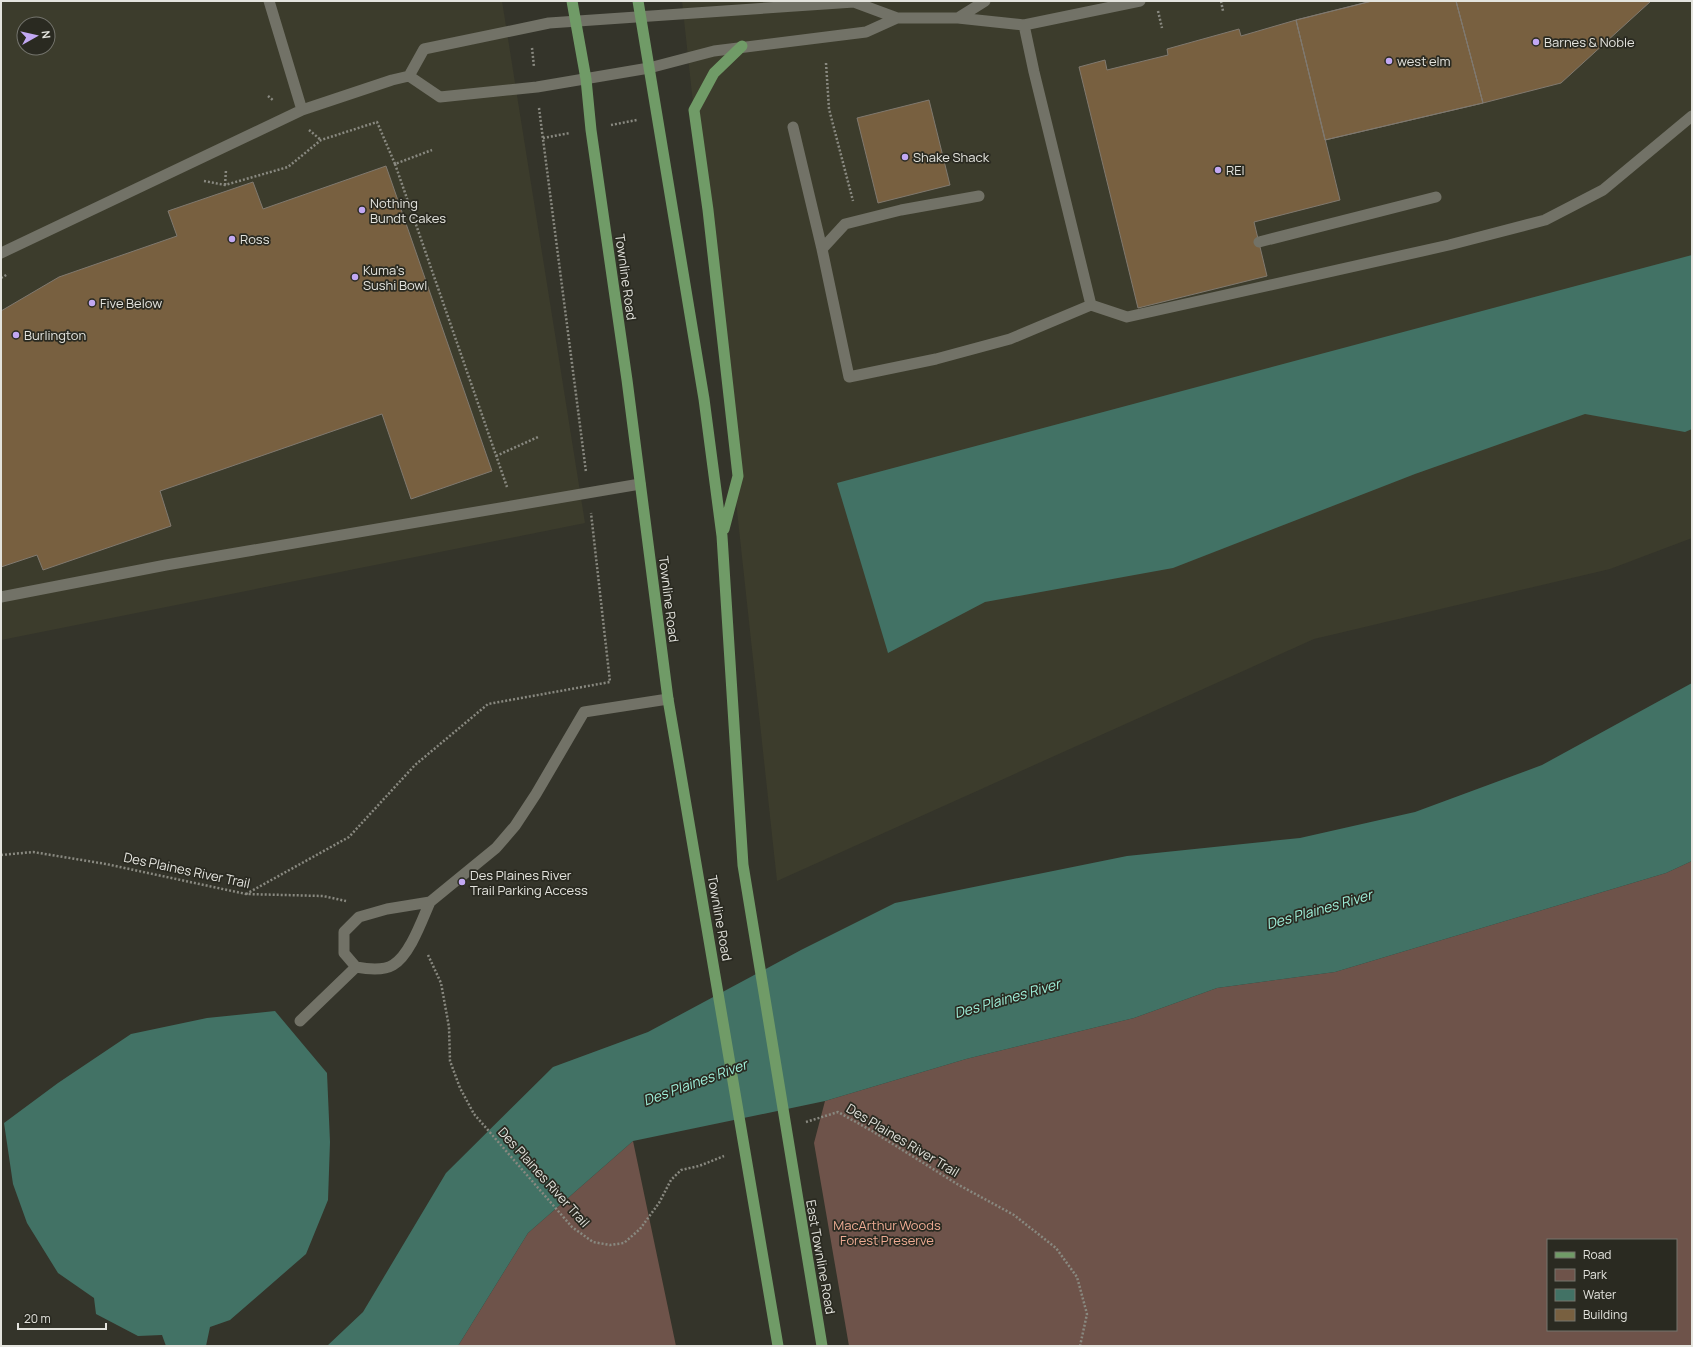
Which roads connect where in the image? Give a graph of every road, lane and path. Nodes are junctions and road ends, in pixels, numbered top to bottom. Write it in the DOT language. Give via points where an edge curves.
graph roads {
  1 [pos="269,1"];
  2 [pos="572,1"];
  3 [pos="638,1"];
  4 [pos="985,1"];
  5 [pos="1140,1"];
  6 [pos="1221,1"];
  7 [pos="1157,8"];
  8 [pos="1223,11"];
  9 [pos="640,16"];
  10 [pos="897,18"];
  11 [pos="958,18"];
  12 [pos="576,21"];
  13 [pos="1024,25"];
  14 [pos="1162,28"];
  15 [pos="742,46"];
  16 [pos="826,63"];
  17 [pos="649,68"];
  18 [pos="409,76"];
  19 [pos="586,79"];
  20 [pos="302,110"];
  21 [pos="1692,116"];
  22 [pos="793,127"];
  23 [pos="543,138"];
  24 [pos="432,150"];
  25 [pos="395,164"];
  26 [pos="198,184"];
  27 [pos="979,196"];
  28 [pos="1436,197"];
  29 [pos="855,207"];
  30 [pos="1259,242"];
  31 [pos="822,249"];
  32 [pos="1,254"];
  33 [pos="15,271"];
  34 [pos="1,278"];
  35 [pos="1091,305"];
  36 [pos="538,437"];
  37 [pos="496,456"];
  38 [pos="640,484"];
  39 [pos="589,493"];
  40 [pos="514,505"];
  41 [pos="722,536"];
  42 [pos="1,597"];
  43 [pos="668,699"];
  44 [pos="1,855"];
  45 [pos="246,894"];
  46 [pos="352,902"];
  47 [pos="430,902"];
  48 [pos="414,939"];
  49 [pos="356,967"];
  50 [pos="300,1020"];
  51 [pos="801,1124"];
  52 [pos="728,1154"];
  53 [pos="778,1346"];
  54 [pos="822,1346"];
  55 [pos="1080,1346"];
  1 -- 20 [label="lane"];
  2 -- 12 [label="main road, Townline Road"];
  3 -- 9 [label="main road"];
  4 -- 11 [label="lane"];
  5 -- 13 [label="lane"];
  6 -- 8 [label="path"];
  7 -- 14 [label="path"];
  9 -- 10 [label="lane" via="854,2"];
  9 -- 12 [label="lane"];
  9 -- 17 [label="main road"];
  10 -- 11 [label="lane"];
  10 -- 15 [label="lane" via="866,32"];
  11 -- 13 [label="lane"];
  12 -- 18 [label="lane" via="549,23 424,49"];
  12 -- 19 [label="main road, Townline Road"];
  13 -- 35 [label="lane"];
  15 -- 17 [label="lane"];
  15 -- 41 [label="main road" via="714,73 694,110 738,476"];
  16 -- 29 [label="path" via="829,109"];
  17 -- 19 [label="lane"];
  17 -- 41 [label="main road" via="704,399"];
  18 -- 19 [label="lane" via="440,97"];
  18 -- 20 [label="lane"];
  19 -- 38 [label="main road, Townline Road"];
  20 -- 32 [label="lane"];
  21 -- 35 [label="lane" via="1602,190 1545,220 1449,245 1127,317"];
  22 -- 31 [label="lane"];
  23 -- 39 [label="path"];
  24 -- 25 [label="path"];
  25 -- 26 [label="path" via="377,122 321,140 288,167 224,185 205,180"];
  25 -- 37 [label="path"];
  27 -- 31 [label="lane" via="901,210 845,224"];
  28 -- 30 [label="lane"];
  31 -- 35 [label="lane" via="849,377 1010,339"];
  33 -- 34 [label="path"];
  36 -- 37 [label="path"];
  37 -- 40 [label="path"];
  38 -- 39 [label="lane"];
  38 -- 43 [label="main road, Townline Road"];
  39 -- 40 [label="lane"];
  39 -- 45 [label="path" via="610,682 488,704 415,765 349,837"];
  40 -- 42 [label="lane" via="166,565"];
  41 -- 54 [label="main road, East Townline Road" via="743,865"];
  43 -- 47 [label="lane" via="584,712 515,826 496,848"];
  43 -- 53 [label="main road, Townline Road"];
  44 -- 45 [label="path, Des Plaines River Trail" via="33,852 106,864"];
  45 -- 46 [label="path, Des Plaines River Trail" via="324,896"];
  47 -- 48 [label="lane"];
  47 -- 49 [label="lane" via="358,917 344,932 344,953"];
  48 -- 49 [label="lane" via="393,966 374,969"];
  48 -- 52 [label="path, Des Plaines River Trail" via="430,957 441,983 449,1027 450,1061 460,1088 474,1114 572,1227 593,1242 624,1242 640,1229 659,1203 671,1180 682,1170"];
  49 -- 50 [label="lane"];
  51 -- 55 [label="path, Des Plaines River Trail" via="838,1112 957,1184 1014,1215 1050,1243 1077,1277 1087,1314"];
}
